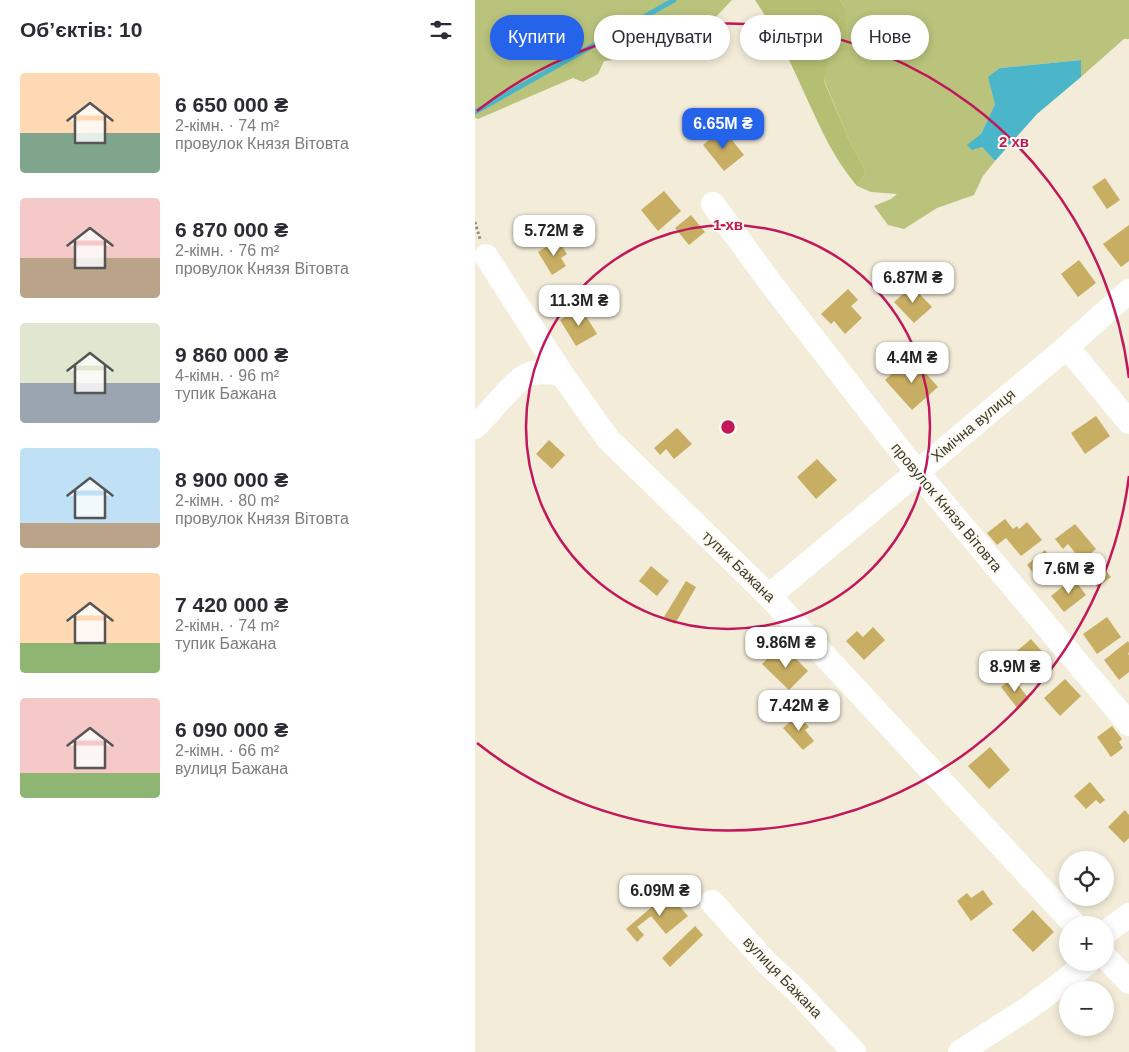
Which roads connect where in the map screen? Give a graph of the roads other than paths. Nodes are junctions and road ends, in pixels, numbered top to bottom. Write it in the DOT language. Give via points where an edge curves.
graph roads {
  1 [pos="713,204"];
  2 [pos="487,256"];
  3 [pos="1129,291"];
  4 [pos="1067,347"];
  5 [pos="561,373"];
  6 [pos="1129,422"];
  7 [pos="475,428"];
  8 [pos="917,472"];
  9 [pos="769,596"];
  10 [pos="1129,724"];
  11 [pos="712,902"];
  12 [pos="1067,916"];
  13 [pos="1129,916"];
  14 [pos="1114,927"];
  15 [pos="1114,966"];
  16 [pos="1077,971"];
  17 [pos="1129,982"];
  18 [pos="854,1052"];
  19 [pos="960,1052"];
  1 -- 8 [label="street, провулок Князя Вітовта" via="771,285"];
  2 -- 5 [label="street, тупик Бажана"];
  3 -- 4 [label="street, Хімічна вулиця"];
  4 -- 6 [label="street"];
  4 -- 8 [label="street, Хімічна вулиця"];
  5 -- 7 [label="street" via="526,375"];
  5 -- 9 [label="street, тупик Бажана" via="608,439"];
  8 -- 9 [label="street, Хімічна вулиця"];
  8 -- 10 [label="street, провулок Князя Вітовта"];
  9 -- 12 [label="street, тупик Бажана"];
  11 -- 18 [label="street, вулиця Бажана"];
  13 -- 14 [label="street"];
  15 -- 17 [label="street"];
  16 -- 19 [label="street" via="1030,1007"];
}
